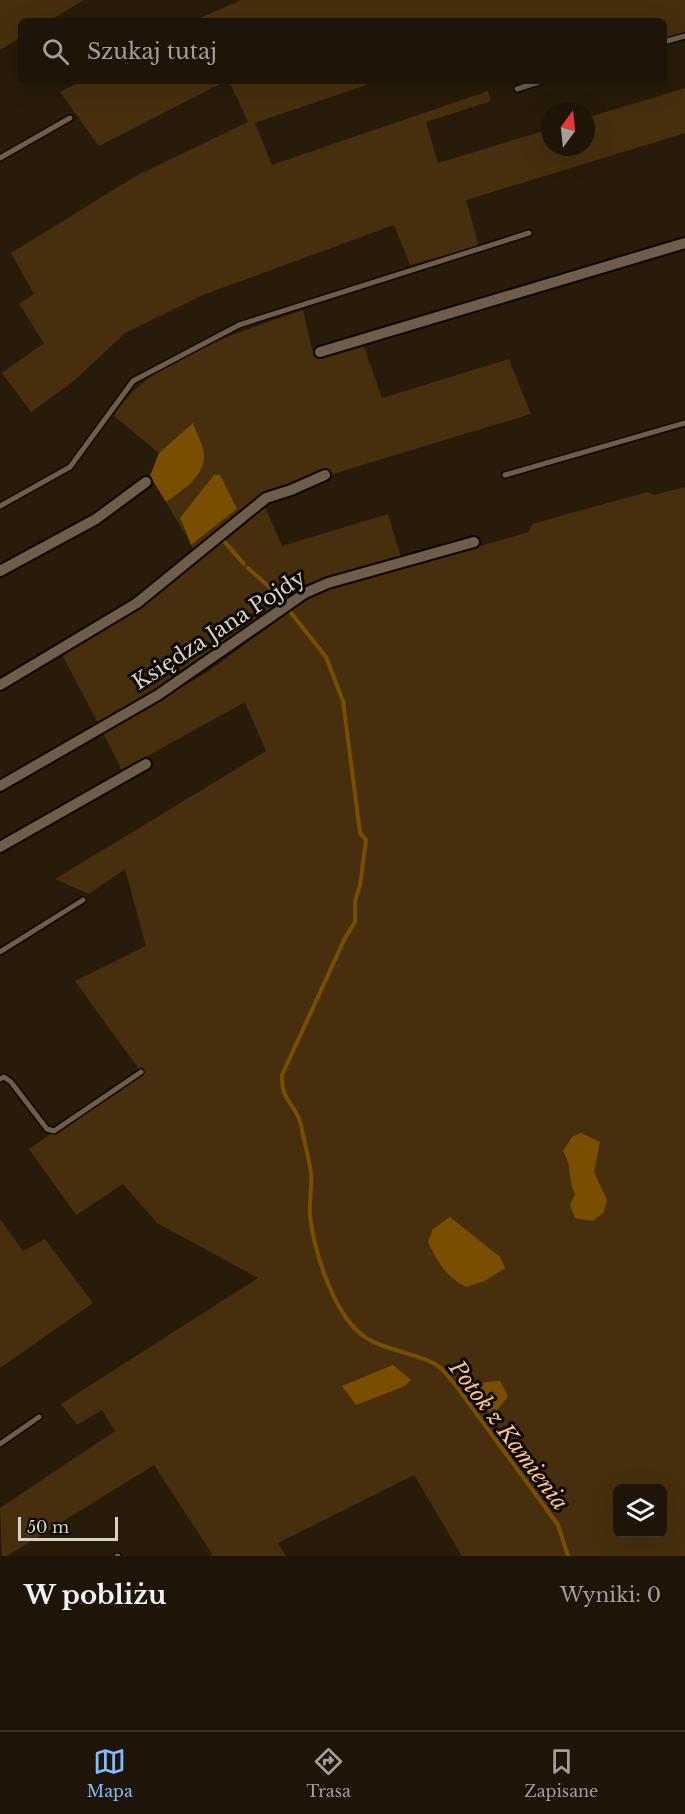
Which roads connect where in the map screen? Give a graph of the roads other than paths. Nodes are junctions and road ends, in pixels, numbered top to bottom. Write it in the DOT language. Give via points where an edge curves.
graph roads {
  1 [pos="685,36"];
  2 [pos="667,41"];
  3 [pos="533,84"];
  4 [pos="517,89"];
  5 [pos="70,118"];
  6 [pos="0,158"];
  7 [pos="529,233"];
  8 [pos="685,243"];
  9 [pos="320,352"];
  10 [pos="685,423"];
  11 [pos="325,475"];
  12 [pos="505,475"];
  13 [pos="146,482"];
  14 [pos="0,506"];
  15 [pos="474,542"];
  16 [pos="0,571"];
  17 [pos="0,685"];
  18 [pos="146,764"];
  19 [pos="0,786"];
  20 [pos="0,847"];
  21 [pos="83,900"];
  22 [pos="0,952"];
  23 [pos="141,1072"];
  24 [pos="0,1079"];
  25 [pos="39,1417"];
  26 [pos="0,1444"];
  1 -- 2 [label="lane"];
  3 -- 4 [label="lane"];
  5 -- 6 [label="lane"];
  7 -- 14 [label="lane" via="239,325 133,381 70,467"];
  8 -- 9 [label="street"];
  10 -- 12 [label="lane"];
  11 -- 17 [label="street" via="266,498 136,603"];
  13 -- 16 [label="street" via="96,519"];
  15 -- 19 [label="street, Księdza Jana Pojdy" via="305,593 158,695"];
  18 -- 20 [label="street"];
  21 -- 22 [label="lane"];
  23 -- 24 [label="lane" via="54,1131 46,1129 11,1082"];
  25 -- 26 [label="lane"];
}
